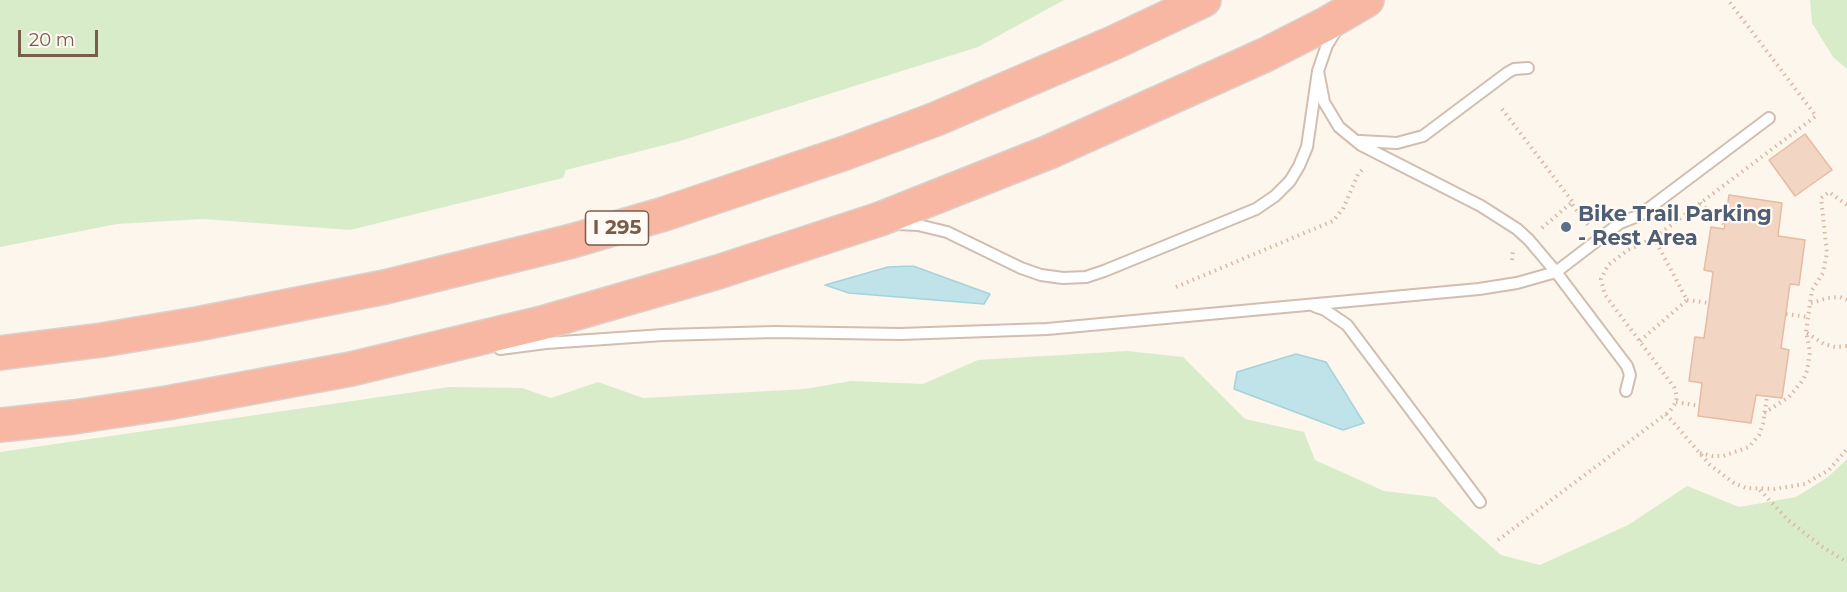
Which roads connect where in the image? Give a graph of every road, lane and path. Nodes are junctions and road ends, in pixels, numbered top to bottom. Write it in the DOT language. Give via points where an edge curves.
graph roads {
  1 [pos="1204,0"];
  2 [pos="1367,0"];
  3 [pos="1728,0"];
  4 [pos="1528,68"];
  5 [pos="1318,71"];
  6 [pos="1502,109"];
  7 [pos="1769,118"];
  8 [pos="1349,137"];
  9 [pos="1371,169"];
  10 [pos="1700,203"];
  11 [pos="1847,205"];
  12 [pos="1725,225"];
  13 [pos="840,233"];
  14 [pos="1654,237"];
  15 [pos="1599,240"];
  16 [pos="1512,248"];
  17 [pos="1512,260"];
  18 [pos="1614,260"];
  19 [pos="1556,272"];
  20 [pos="1176,287"];
  21 [pos="1687,300"];
  22 [pos="1847,300"];
  23 [pos="1709,303"];
  24 [pos="1810,303"];
  25 [pos="1302,304"];
  26 [pos="1786,314"];
  27 [pos="1808,317"];
  28 [pos="1806,333"];
  29 [pos="1640,341"];
  30 [pos="1847,346"];
  31 [pos="488,350"];
  32 [pos="0,352"];
  33 [pos="467,353"];
  34 [pos="351,369"];
  35 [pos="1626,391"];
  36 [pos="1767,396"];
  37 [pos="1676,402"];
  38 [pos="1699,406"];
  39 [pos="1764,413"];
  40 [pos="1666,414"];
  41 [pos="0,425"];
  42 [pos="1847,449"];
  43 [pos="1696,451"];
  44 [pos="1760,490"];
  45 [pos="1480,502"];
  46 [pos="1498,540"];
  47 [pos="1847,562"];
  1 -- 32 [label="highway, I 295" via="936,119 633,223 478,265 292,307"];
  2 -- 5 [label="lane" via="1334,34"];
  2 -- 13 [label="highway" via="1274,51 1101,130"];
  3 -- 10 [label="path" via="1816,116"];
  4 -- 8 [label="lane" via="1507,73 1411,140 1390,143"];
  5 -- 8 [label="lane" via="1330,115"];
  5 -- 13 [label="lane" via="1306,147 1290,181 1275,196 1256,208 1104,271 1086,277 1041,275 947,232 918,225 872,226"];
  6 -- 15 [label="path"];
  7 -- 15 [label="lane" via="1640,215"];
  8 -- 19 [label="lane" via="1506,221 1529,240"];
  9 -- 20 [label="path" via="1361,169 1334,221"];
  10 -- 12 [label="path"];
  10 -- 14 [label="path"];
  11 -- 24 [label="path" via="1829,192 1821,198 1827,253"];
  13 -- 34 [label="highway" via="600,307"];
  14 -- 18 [label="path"];
  14 -- 21 [label="path"];
  15 -- 18 [label="path"];
  15 -- 19 [label="lane"];
  16 -- 17 [label="path"];
  18 -- 29 [label="path" via="1604,272 1601,287"];
  19 -- 25 [label="lane" via="1489,287"];
  19 -- 35 [label="lane" via="1627,366 1630,375"];
  21 -- 23 [label="path"];
  21 -- 29 [label="path"];
  22 -- 24 [label="path" via="1840,297"];
  24 -- 27 [label="path"];
  25 -- 31 [label="lane" via="1037,330 663,335"];
  25 -- 45 [label="lane" via="1325,310 1347,326"];
  26 -- 27 [label="path"];
  27 -- 28 [label="path"];
  28 -- 30 [label="path" via="1824,344"];
  28 -- 39 [label="path" via="1809,362 1803,380 1789,397"];
  29 -- 37 [label="path" via="1674,387"];
  33 -- 34 [label="lane"];
  34 -- 41 [label="highway" via="167,403"];
  36 -- 39 [label="path"];
  37 -- 38 [label="path"];
  37 -- 40 [label="path"];
  39 -- 43 [label="path" via="1759,435 1749,447 1723,456"];
  40 -- 43 [label="path"];
  40 -- 46 [label="path"];
  42 -- 44 [label="path" via="1829,470 1805,484"];
  43 -- 44 [label="path" via="1734,483"];
  44 -- 47 [label="path" via="1788,520"];
}
